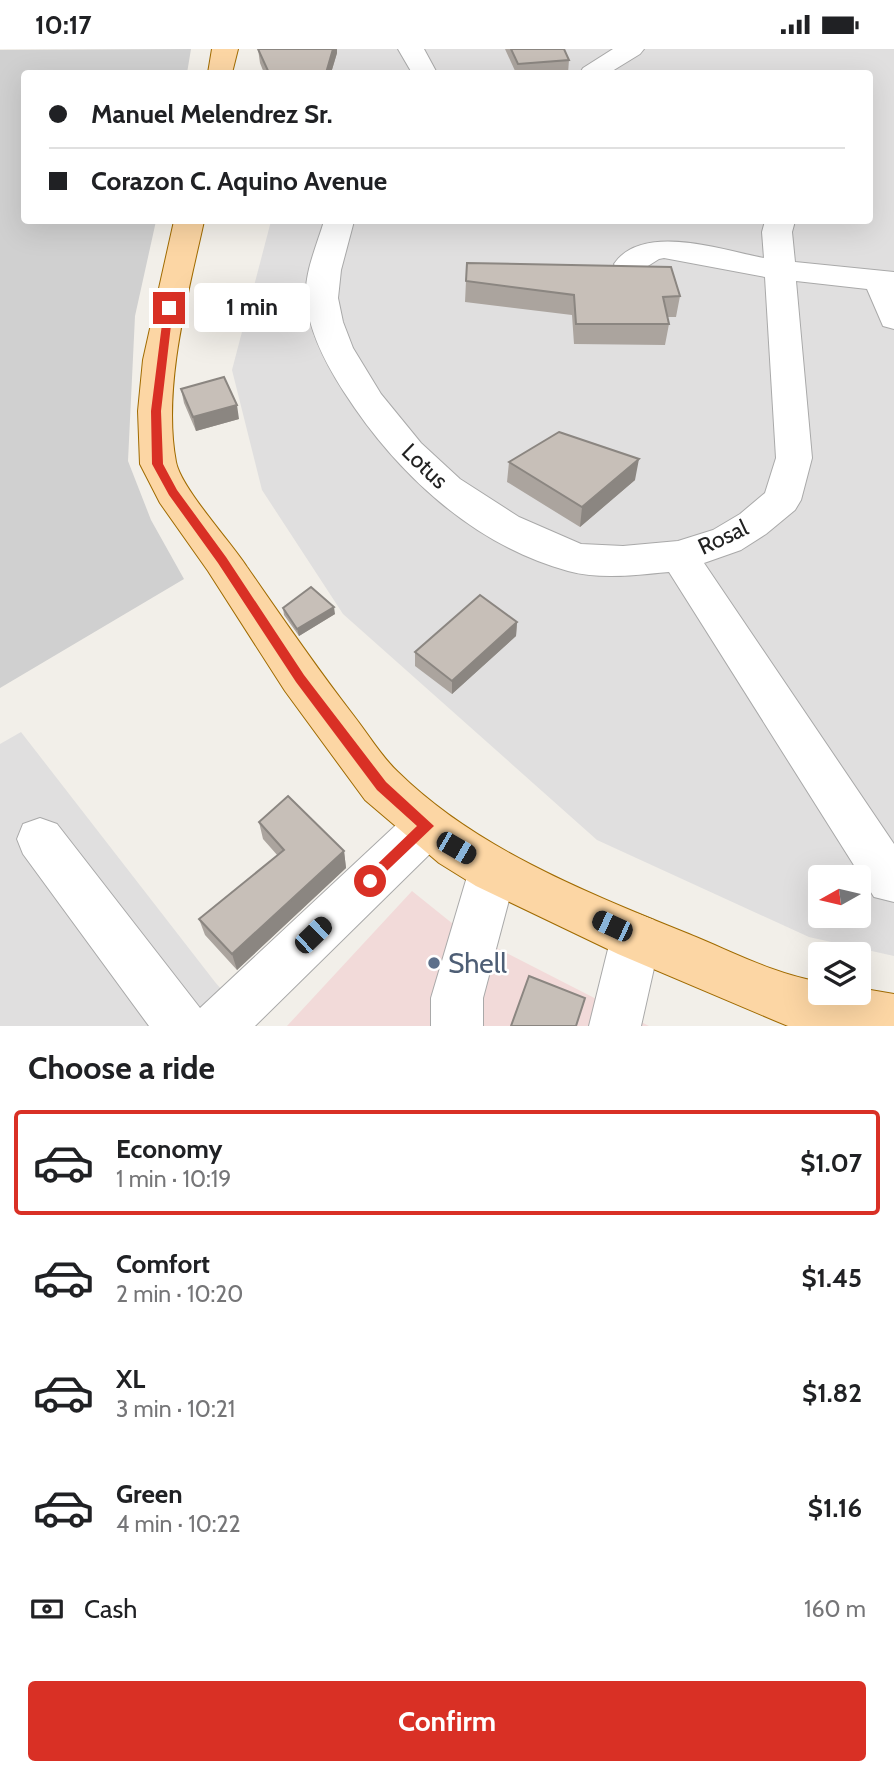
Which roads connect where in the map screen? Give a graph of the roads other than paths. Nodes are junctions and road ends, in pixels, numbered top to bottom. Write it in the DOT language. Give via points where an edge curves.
graph roads {
  1 [pos="225,49"];
  2 [pos="411,49"];
  3 [pos="631,49"];
  4 [pos="221,70"];
  5 [pos="422,70"];
  6 [pos="597,70"];
  7 [pos="188,224"];
  8 [pos="338,224"];
  9 [pos="778,224"];
  10 [pos="629,264"];
  11 [pos="780,270"];
  12 [pos="887,282"];
  13 [pos="894,319"];
  14 [pos="679,556"];
  15 [pos="427,826"];
  16 [pos="40,839"];
  17 [pos="493,870"];
  18 [pos="891,881"];
  19 [pos="636,937"];
  20 [pos="894,1020"];
  21 [pos="181,1026"];
  22 [pos="218,1026"];
  23 [pos="457,1026"];
  24 [pos="615,1026"];
  1 -- 4 [label="main road"];
  2 -- 5 [label="street"];
  3 -- 6 [label="street"];
  7 -- 15 [label="main road" via="160,360 158,464 173,493 308,689 382,786"];
  8 -- 14 [label="street, Lotus" via="322,296 328,334 366,399 400,444 448,490 508,527 568,556 621,561"];
  9 -- 11 [label="street, Rosal"];
  10 -- 11 [label="street" via="651,250 664,249"];
  11 -- 12 [label="street"];
  11 -- 14 [label="street, Rosal" via="794,457 782,500 727,540"];
  12 -- 13 [label="street"];
  14 -- 18 [label="street, Rosal"];
  15 -- 17 [label="main road"];
  15 -- 22 [label="street"];
  16 -- 21 [label="street"];
  17 -- 19 [label="main road"];
  17 -- 23 [label="street" via="457,999"];
  19 -- 20 [label="main road" via="794,1003"];
  19 -- 24 [label="street"];
}
